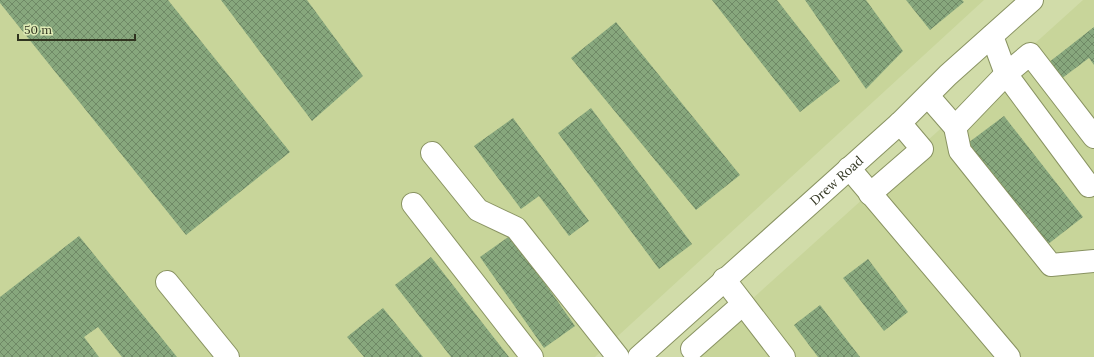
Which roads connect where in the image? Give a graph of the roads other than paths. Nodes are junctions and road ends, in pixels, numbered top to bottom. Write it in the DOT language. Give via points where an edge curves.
graph roads {
  1 [pos="1032,0"];
  2 [pos="992,36"];
  3 [pos="1006,74"];
  4 [pos="928,96"];
  5 [pos="900,123"];
  6 [pos="955,127"];
  7 [pos="1094,137"];
  8 [pos="432,153"];
  9 [pos="849,168"];
  10 [pos="1089,186"];
  11 [pos="870,194"];
  12 [pos="413,204"];
  13 [pos="1094,260"];
  14 [pos="724,279"];
  15 [pos="167,282"];
  16 [pos="743,304"];
  17 [pos="673,326"];
  18 [pos="696,353"];
  19 [pos="228,357"];
  20 [pos="532,357"];
  21 [pos="618,357"];
  22 [pos="639,357"];
  23 [pos="784,357"];
  24 [pos="1008,357"];
  1 -- 2 [label="street, Drew Road"];
  2 -- 3 [label="street"];
  2 -- 4 [label="street, Drew Road"];
  3 -- 6 [label="street"];
  3 -- 7 [label="street" via="1030,54"];
  3 -- 10 [label="street"];
  4 -- 5 [label="street, Drew Road"];
  4 -- 6 [label="street"];
  5 -- 9 [label="street, Drew Road"];
  5 -- 11 [label="street" via="922,149"];
  6 -- 13 [label="street" via="960,151 1051,265"];
  8 -- 21 [label="street" via="478,210 516,228"];
  9 -- 11 [label="street"];
  9 -- 14 [label="street, Drew Road"];
  11 -- 24 [label="street"];
  12 -- 20 [label="street"];
  14 -- 16 [label="street"];
  14 -- 17 [label="street, Drew Road"];
  15 -- 19 [label="street"];
  16 -- 18 [label="street"];
  16 -- 23 [label="street"];
  17 -- 18 [label="street"];
  17 -- 22 [label="street, Drew Road"];
}
